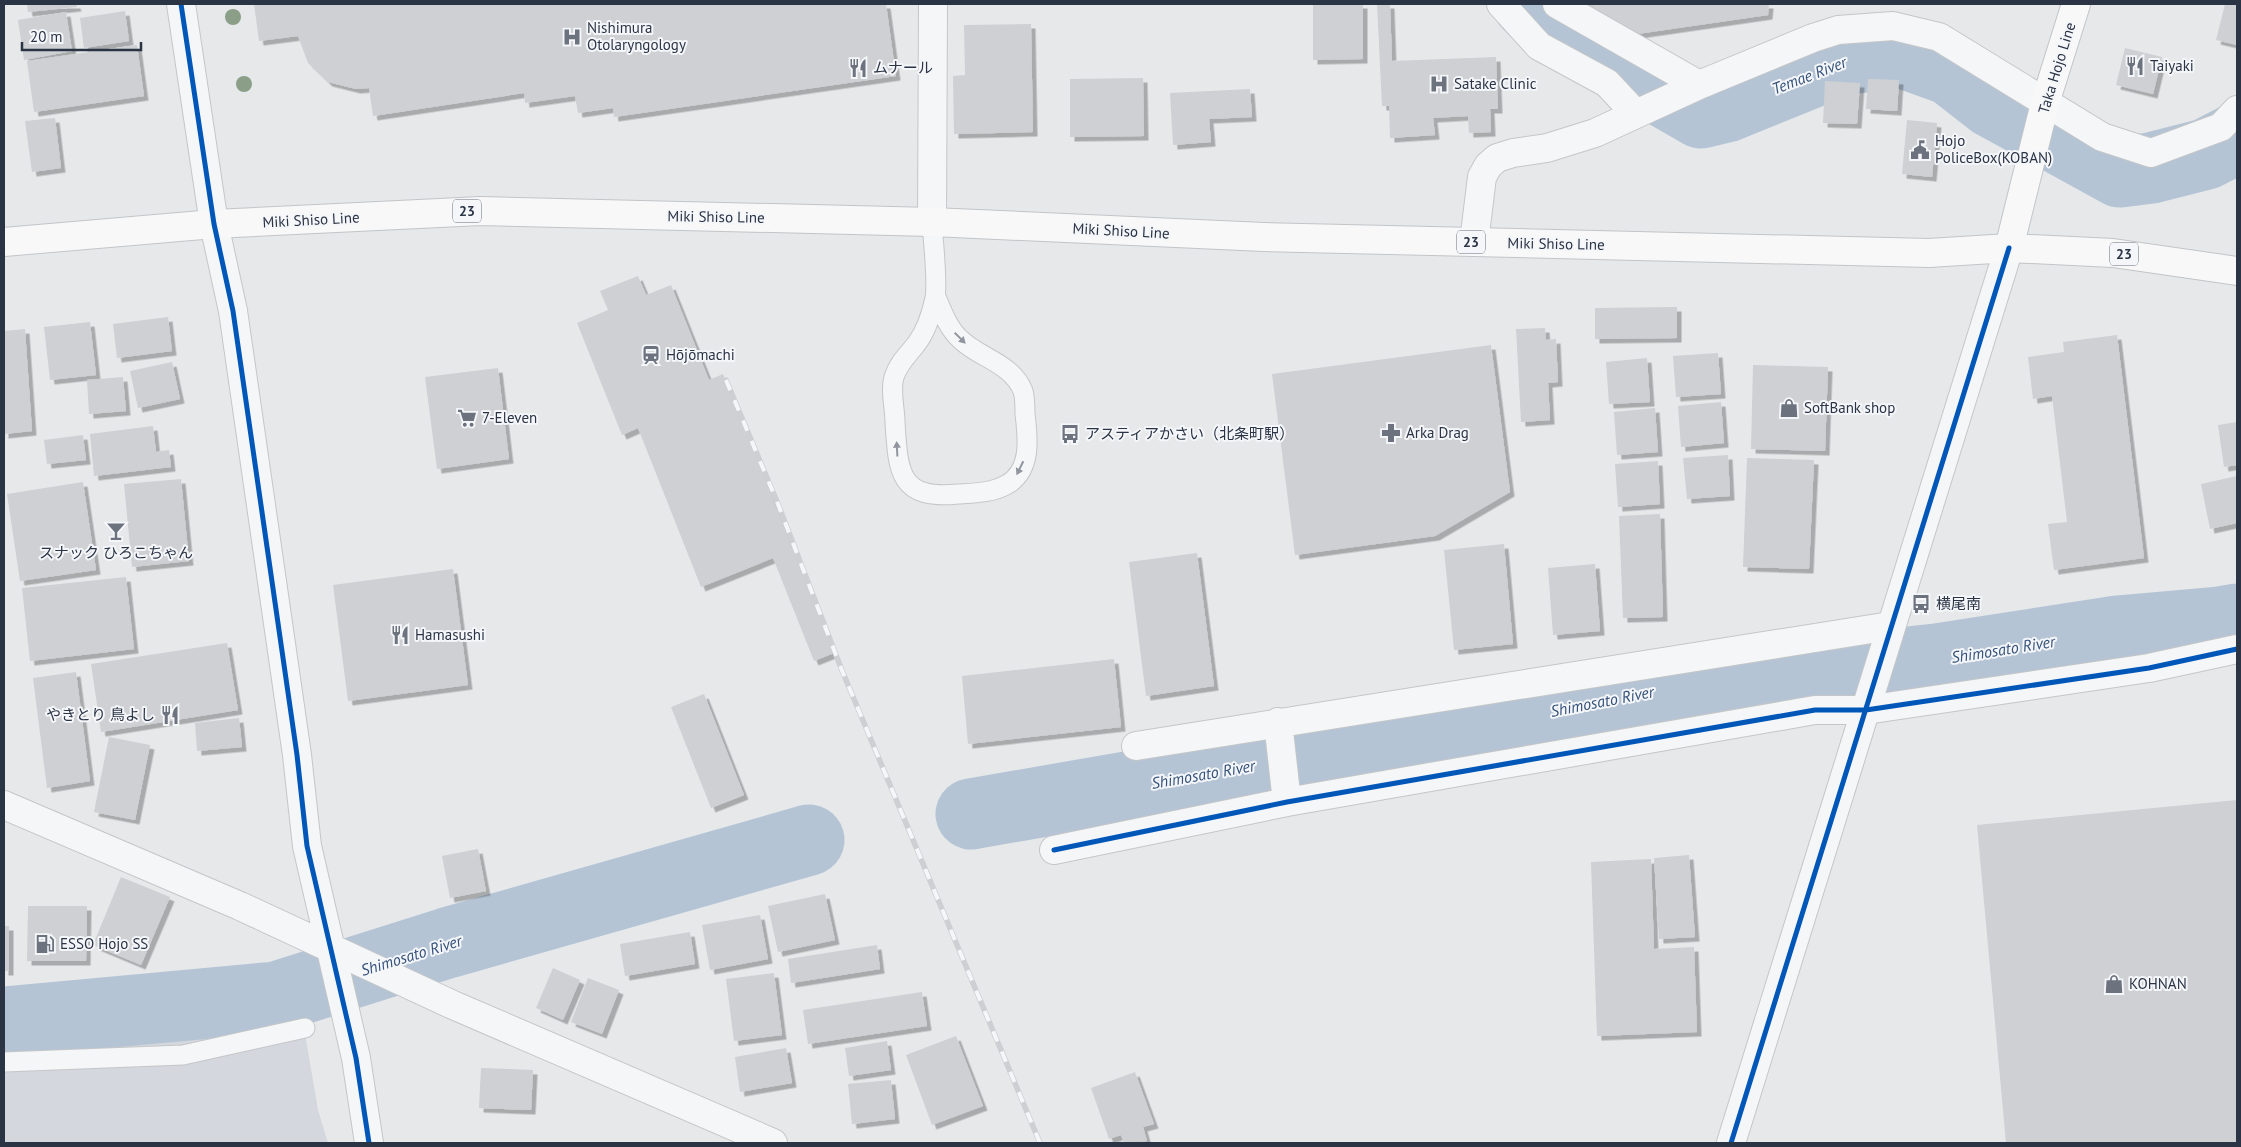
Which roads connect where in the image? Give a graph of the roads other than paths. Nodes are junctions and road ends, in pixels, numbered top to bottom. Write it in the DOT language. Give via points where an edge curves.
graph roads {
  1 [pos="181,4"];
  2 [pos="933,4"];
  3 [pos="1501,4"];
  4 [pos="1557,4"];
  5 [pos="2076,4"];
  6 [pos="1699,85"];
  7 [pos="2045,104"];
  8 [pos="2237,110"];
  9 [pos="1636,114"];
  10 [pos="932,222"];
  11 [pos="214,224"];
  12 [pos="4,242"];
  13 [pos="1474,242"];
  14 [pos="2009,248"];
  15 [pos="2237,271"];
  16 [pos="936,297"];
  17 [pos="1890,626"];
  18 [pos="2237,648"];
  19 [pos="1866,710"];
  20 [pos="1278,722"];
  21 [pos="1136,746"];
  22 [pos="1287,802"];
  23 [pos="4,806"];
  24 [pos="1054,850"];
  25 [pos="328,947"];
  26 [pos="305,1028"];
  27 [pos="4,1062"];
  28 [pos="369,1143"];
  29 [pos="773,1143"];
  30 [pos="1730,1143"];
  1 -- 11 [label="street"];
  2 -- 10 [label="street"];
  3 -- 9 [label="street" via="1539,46 1607,83"];
  4 -- 6 [label="street"];
  5 -- 7 [label="main road, Taka Hojo Line"];
  6 -- 7 [label="street" via="1838,30 1893,26 1939,37"];
  6 -- 9 [label="street"];
  7 -- 8 [label="street" via="2102,137 2151,153 2221,127"];
  7 -- 14 [label="main road, Taka Hojo Line"];
  9 -- 13 [label="street" via="1595,133 1547,148 1497,158 1482,177"];
  10 -- 11 [label="main road, Miki Shiso Line / 23" via="481,211"];
  10 -- 13 [label="main road, Miki Shiso Line / 23" via="1264,237"];
  10 -- 16 [label="lane"];
  11 -- 12 [label="main road, Miki Shiso Line / 23"];
  11 -- 25 [label="street" via="233,311 297,755 306,846"];
  13 -- 14 [label="main road, Miki Shiso Line / 23" via="1929,253"];
  14 -- 15 [label="main road, Miki Shiso Line / 23" via="2113,252"];
  14 -- 17 [label="street"];
  16 -- 16 [label="lane, one-way" via="959,338 996,360 1023,391 1028,445 1022,468 1013,481 994,491 943,496 926,494 903,476 897,461 893,380 902,360 925,328"];
  17 -- 19 [label="street"];
  17 -- 20 [label="street"];
  18 -- 19 [label="street" via="2149,668"];
  19 -- 22 [label="street" via="1815,710"];
  19 -- 30 [label="street"];
  20 -- 21 [label="street"];
  20 -- 22 [label="street"];
  22 -- 24 [label="street"];
  23 -- 25 [label="street"];
  25 -- 28 [label="street" via="356,1058"];
  25 -- 29 [label="street" via="453,1005"];
  26 -- 27 [label="lane" via="183,1055"];
}
